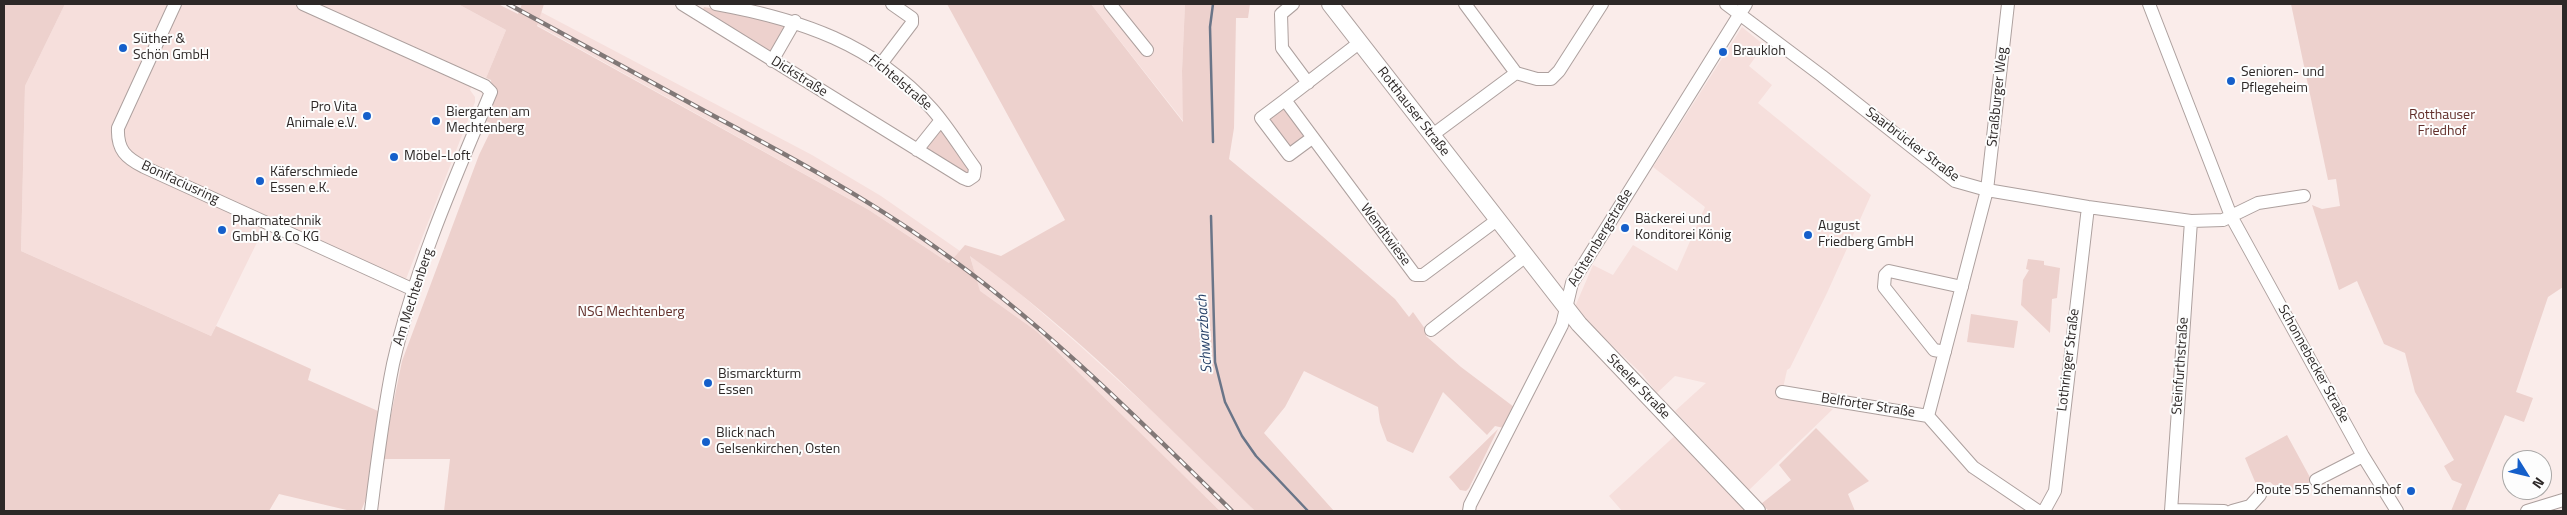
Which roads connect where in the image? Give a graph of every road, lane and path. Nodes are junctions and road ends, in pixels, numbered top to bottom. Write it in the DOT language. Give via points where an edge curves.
graph roads {
  1 [pos="175,4"];
  2 [pos="303,4"];
  3 [pos="682,4"];
  4 [pos="716,4"];
  5 [pos="892,4"];
  6 [pos="1110,4"];
  7 [pos="1293,4"];
  8 [pos="1330,4"];
  9 [pos="1465,4"];
  10 [pos="1726,4"];
  11 [pos="1746,4"];
  12 [pos="2008,4"];
  13 [pos="2150,4"];
  14 [pos="1596,6"];
  15 [pos="1738,15"];
  16 [pos="795,21"];
  17 [pos="1359,43"];
  18 [pos="1147,50"];
  19 [pos="772,61"];
  20 [pos="881,64"];
  21 [pos="1516,73"];
  22 [pos="1308,83"];
  23 [pos="1285,100"];
  24 [pos="941,120"];
  25 [pos="1431,136"];
  26 [pos="1312,138"];
  27 [pos="917,150"];
  28 [pos="974,176"];
  29 [pos="1987,190"];
  30 [pos="2304,196"];
  31 [pos="2088,207"];
  32 [pos="2231,216"];
  33 [pos="1497,220"];
  34 [pos="2191,222"];
  35 [pos="1526,256"];
  36 [pos="1962,287"];
  37 [pos="414,290"];
  38 [pos="1566,309"];
  39 [pos="1431,330"];
  40 [pos="1944,352"];
  41 [pos="1782,392"];
  42 [pos="1928,416"];
  43 [pos="2363,456"];
  44 [pos="2316,480"];
  45 [pos="2260,495"];
  46 [pos="2563,500"];
  47 [pos="2171,510"];
  48 [pos="371,511"];
  49 [pos="1469,511"];
  50 [pos="1757,511"];
  51 [pos="2038,511"];
  52 [pos="2044,511"];
  53 [pos="2224,511"];
  54 [pos="2232,511"];
  55 [pos="2397,511"];
  56 [pos="2527,511"];
  1 -- 37 [label="street, Bonifaciusring" via="118,128 118,140 126,156 150,170"];
  2 -- 37 [label="street, Am Mechtenberg" via="485,86 491,92"];
  3 -- 19 [label="street, Dickstraße"];
  4 -- 16 [label="street, Fichtelstraße"];
  5 -- 20 [label="street" via="912,18 912,23"];
  6 -- 18 [label="street"];
  7 -- 22 [label="street" via="1281,14 1282,48"];
  8 -- 17 [label="main road, Rotthauser Straße"];
  9 -- 21 [label="street"];
  10 -- 15 [label="street"];
  11 -- 15 [label="street, Achternbergstraße"];
  12 -- 29 [label="street, Straßburger Weg"];
  13 -- 32 [label="street, Schonnebecker Straße"];
  14 -- 21 [label="street" via="1567,60 1551,79"];
  15 -- 29 [label="street, Saarbrücker Straße" via="1822,76 1955,181"];
  15 -- 38 [label="street, Achternbergstraße" via="1588,256 1569,291"];
  16 -- 19 [label="street"];
  16 -- 20 [label="street, Fichtelstraße" via="840,40"];
  17 -- 22 [label="street"];
  17 -- 25 [label="main road, Rotthauser Straße"];
  19 -- 27 [label="street, Dickstraße"];
  20 -- 24 [label="street, Fichtelstraße"];
  21 -- 25 [label="street"];
  22 -- 23 [label="street"];
  23 -- 26 [label="street, Wendtwiese"];
  23 -- 26 [label="street" via="1261,118 1290,155"];
  24 -- 27 [label="street"];
  24 -- 28 [label="street, Fichtelstraße" via="975,168"];
  25 -- 33 [label="main road, Rotthauser Straße"];
  26 -- 33 [label="street, Wendtwiese" via="1415,275 1423,275"];
  27 -- 28 [label="street, Dickstraße" via="968,180"];
  29 -- 31 [label="street, Saarbrücker Straße"];
  29 -- 36 [label="street, Straßburger Weg"];
  30 -- 32 [label="street" via="2258,203"];
  31 -- 34 [label="street, Saarbrücker Straße"];
  31 -- 52 [label="street, Lothringer Straße" via="2055,491"];
  32 -- 34 [label="street, Saarbrücker Straße" via="2223,220"];
  32 -- 43 [label="street, Schonnebecker Straße"];
  33 -- 35 [label="main road, Steeler Straße"];
  34 -- 47 [label="street, Steinfurthstraße"];
  35 -- 38 [label="main road, Steeler Straße"];
  35 -- 39 [label="street"];
  36 -- 40 [label="street, Straßburger Weg"];
  36 -- 40 [label="street" via="1889,271 1885,275 1884,287 1934,350"];
  37 -- 48 [label="street, Am Mechtenberg" via="393,365"];
  38 -- 49 [label="street, Achternbergstraße" via="1562,325"];
  38 -- 50 [label="main road, Steeler Straße"];
  40 -- 42 [label="street, Straßburger Weg"];
  41 -- 42 [label="street, Belforter Straße"];
  42 -- 51 [label="street, Belforter Straße" via="1973,467"];
  43 -- 44 [label="street"];
  43 -- 55 [label="street, Schonnebecker Straße"];
  45 -- 54 [label="street" via="2250,506"];
  46 -- 56 [label="street"];
  47 -- 53 [label="street"];
}
